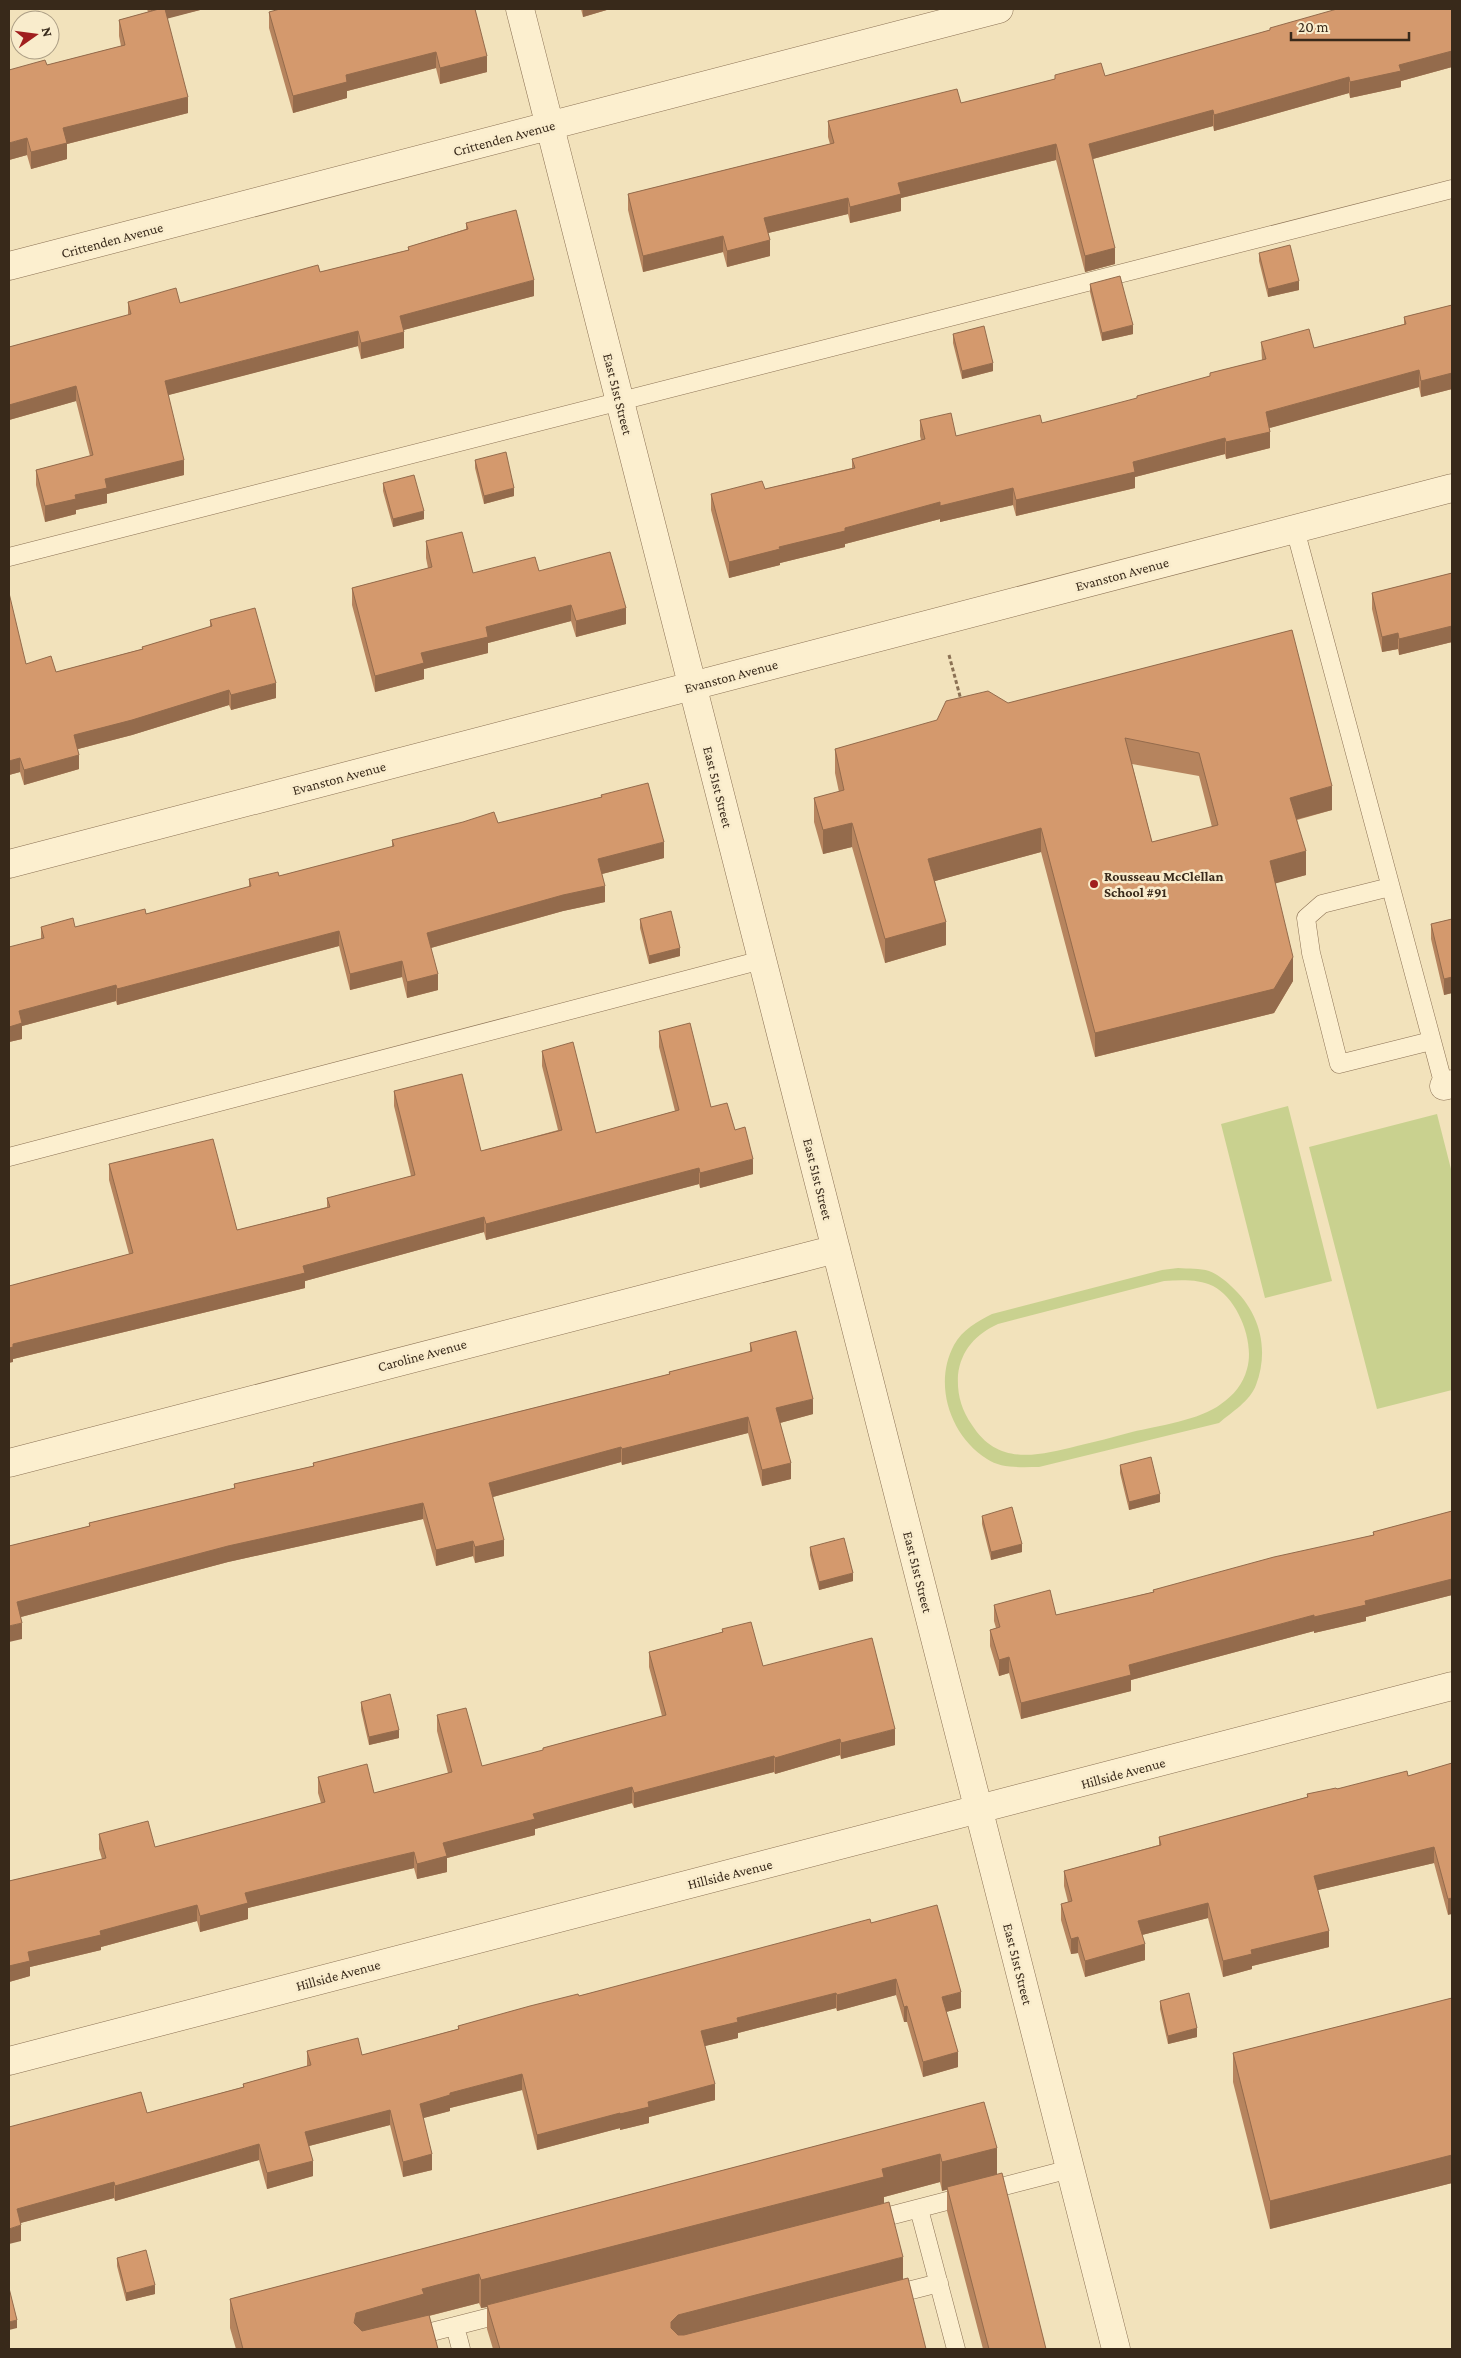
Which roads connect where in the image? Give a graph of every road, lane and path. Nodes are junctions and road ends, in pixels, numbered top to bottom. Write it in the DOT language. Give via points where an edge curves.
graph roads {
  1 [pos="520,9"];
  2 [pos="999,9"];
  3 [pos="550,126"];
  4 [pos="1452,189"];
  5 [pos="9,266"];
  6 [pos="620,400"];
  7 [pos="1452,488"];
  8 [pos="1295,529"];
  9 [pos="9,557"];
  10 [pos="948,654"];
  11 [pos="693,686"];
  12 [pos="963,706"];
  13 [pos="9,864"];
  14 [pos="1390,887"];
  15 [pos="762,960"];
  16 [pos="1431,1041"];
  17 [pos="1448,1085"];
  18 [pos="9,1156"];
  19 [pos="836,1249"];
  20 [pos="9,1463"];
  21 [pos="1452,1686"];
  22 [pos="979,1810"];
  23 [pos="9,2061"];
  24 [pos="1070,2169"];
  25 [pos="919,2209"];
  26 [pos="851,2226"];
  27 [pos="939,2283"];
  28 [pos="872,2300"];
  29 [pos="523,2309"];
  30 [pos="455,2326"];
  31 [pos="364,2349"];
  32 [pos="461,2349"];
  33 [pos="956,2349"];
  34 [pos="1116,2349"];
  1 -- 3 [label="street, East 51st Street"];
  2 -- 3 [label="street, Crittenden Avenue"];
  3 -- 5 [label="street, Crittenden Avenue"];
  3 -- 6 [label="street, East 51st Street"];
  4 -- 6 [label="lane"];
  6 -- 9 [label="lane"];
  6 -- 11 [label="street, East 51st Street"];
  7 -- 8 [label="street, Evanston Avenue"];
  8 -- 11 [label="street, Evanston Avenue"];
  8 -- 14 [label="lane"];
  10 -- 12 [label="path"];
  11 -- 13 [label="street, Evanston Avenue"];
  11 -- 15 [label="street, East 51st Street"];
  14 -- 16 [label="lane"];
  14 -- 16 [label="lane" via="1322,904 1306,918 1310,953 1337,1055 1340,1064"];
  15 -- 18 [label="lane"];
  15 -- 19 [label="street, East 51st Street"];
  16 -- 17 [label="lane"];
  19 -- 20 [label="street, Caroline Avenue"];
  19 -- 22 [label="street, East 51st Street"];
  21 -- 22 [label="street, Hillside Avenue"];
  22 -- 23 [label="street, Hillside Avenue"];
  22 -- 24 [label="street, East 51st Street"];
  24 -- 25 [label="lane"];
  24 -- 34 [label="street, East 51st Street"];
  25 -- 26 [label="lane"];
  25 -- 27 [label="lane"];
  27 -- 28 [label="lane"];
  27 -- 33 [label="lane"];
  29 -- 30 [label="lane"];
  30 -- 31 [label="lane"];
  30 -- 32 [label="lane"];
}
